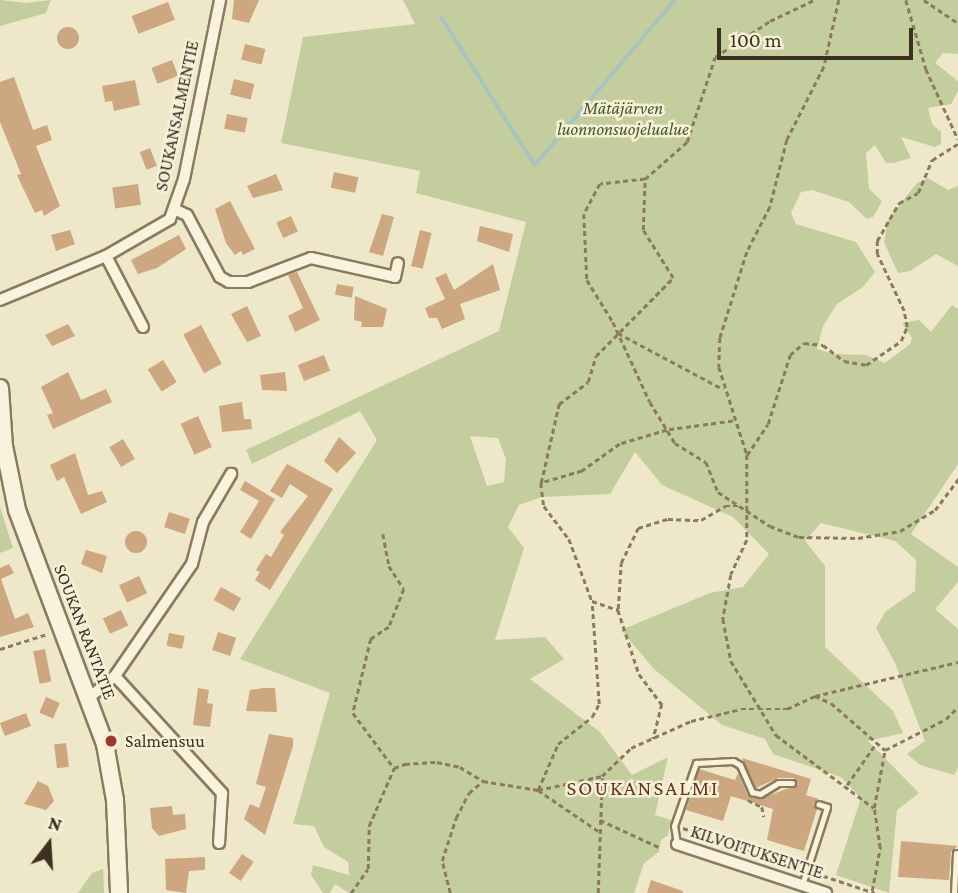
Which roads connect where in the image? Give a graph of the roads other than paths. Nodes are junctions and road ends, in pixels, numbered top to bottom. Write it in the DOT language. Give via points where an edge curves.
graph roads {
  1 [pos="220,0"];
  2 [pos="174,209"];
  3 [pos="106,256"];
  4 [pos="398,263"];
  5 [pos="0,300"];
  6 [pos="143,327"];
  7 [pos="0,388"];
  8 [pos="231,474"];
  9 [pos="114,676"];
  10 [pos="90,697"];
  11 [pos="792,783"];
  12 [pos="818,804"];
  13 [pos="219,843"];
  14 [pos="677,844"];
  15 [pos="957,853"];
  16 [pos="802,885"];
  17 [pos="119,893"];
  18 [pos="826,893"];
  19 [pos="954,893"];
  1 -- 2 [label="street, SOUKANSALMENTIE"];
  2 -- 3 [label="street, SOUKANSALMENTIE" via="164,224"];
  2 -- 4 [label="street" via="187,215 219,276 229,282 248,282 312,258 395,277"];
  3 -- 5 [label="street, SOUKANSALMENTIE"];
  3 -- 6 [label="street"];
  7 -- 10 [label="street, SOUKAN RANTATIE" via="4,446 17,510"];
  8 -- 9 [label="street" via="206,516 192,564"];
  9 -- 10 [label="street"];
  9 -- 13 [label="street" via="222,793"];
  10 -- 17 [label="street, SOUKAN RANTATIE" via="116,800"];
  11 -- 14 [label="lane" via="778,783 760,794 749,789 740,765 733,761 696,763 674,825"];
  12 -- 16 [label="lane" via="827,807"];
  14 -- 16 [label="street, KILVOITUKSENTIE"];
  15 -- 19 [label="lane"];
  16 -- 18 [label="street, KILVOITUKSENTIE"];
}
